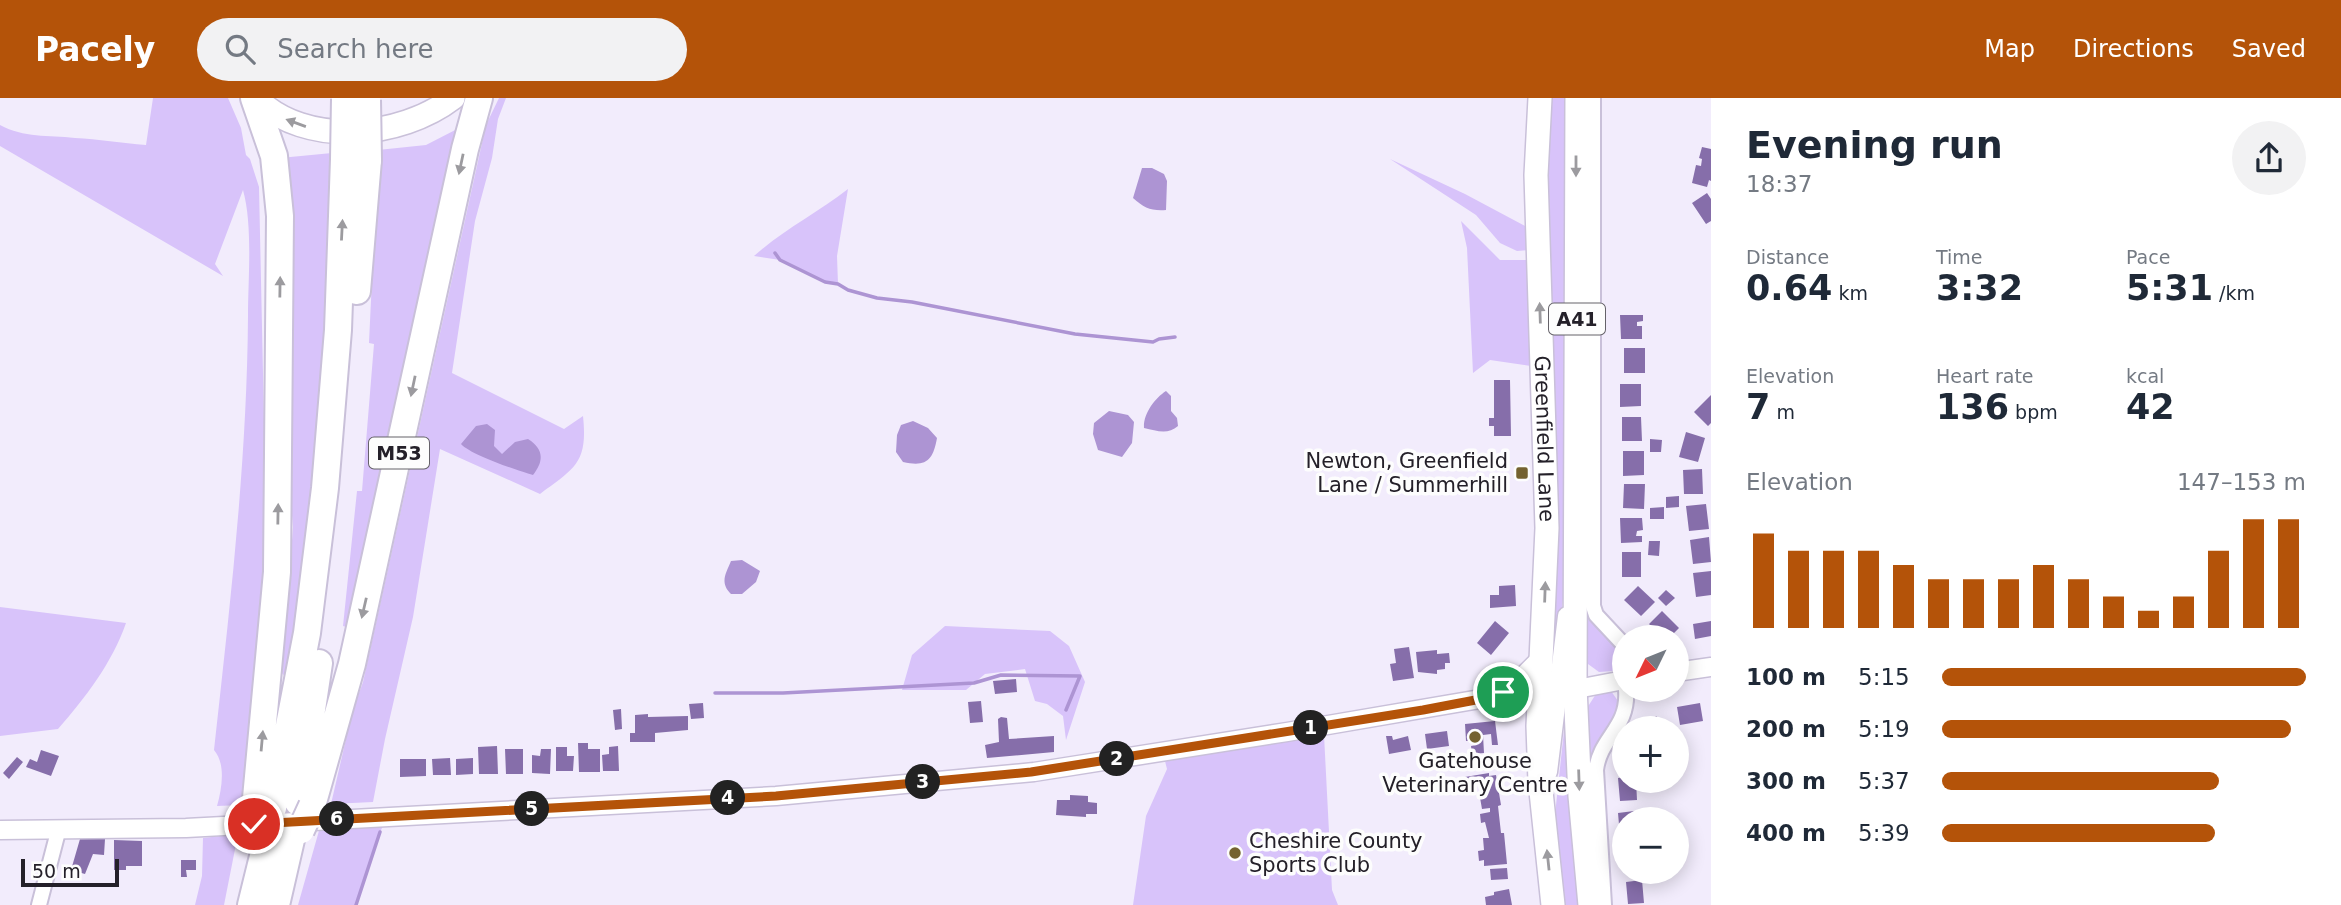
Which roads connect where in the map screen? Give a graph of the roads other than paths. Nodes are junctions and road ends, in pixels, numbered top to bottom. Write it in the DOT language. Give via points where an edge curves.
graph roads {
  1 [pos="255,98"];
  2 [pos="453,98"];
  3 [pos="479,98"];
  4 [pos="1540,98"];
  5 [pos="1577,98"];
  6 [pos="1593,98"];
  7 [pos="356,99"];
  8 [pos="1612,632"];
  9 [pos="1542,656"];
  10 [pos="1711,667"];
  11 [pos="1689,670"];
  12 [pos="1612,682"];
  13 [pos="1558,692"];
  14 [pos="1486,698"];
  15 [pos="1627,702"];
  16 [pos="282,824"];
  17 [pos="59,828"];
  18 [pos="0,830"];
  19 [pos="260,904"];
  20 [pos="39,905"];
  21 [pos="1553,905"];
  22 [pos="1590,905"];
  23 [pos="1604,905"];
  2 -- 1 [label="highway, one-way" via="408,122 337,132 299,125"];
  16 -- 1 [label="highway, M53, one-way" via="277,572 280,216 274,156"];
  3 -- 16 [label="highway, M53, one-way" via="352,664"];
  9 -- 4 [label="highway, Greenfield Lane / A41, one-way" via="1547,528 1536,175"];
  5 -- 13 [label="highway, Greenfield Lane / A41, one-way" via="1577,540"];
  6 -- 8 [label="street" via="1593,606"];
  7 -- 16 [label="highway, M53, bridge" via="337,529 313,711"];
  9 -- 13 [label="highway, Greenfield Lane / A41"];
  9 -- 14 [label="street" via="1513,685"];
  10 -- 11 [label="street"];
  12 -- 13 [label="street"];
  13 -- 14 [label="street"];
  21 -- 13 [label="highway, A41, one-way" via="1538,726"];
  13 -- 22 [label="highway, A41, one-way" via="1580,796"];
  14 -- 17 [label="street" via="1034,772 776,796 186,828"];
  15 -- 23 [label="street" via="1624,717 1597,759 1595,770"];
  16 -- 19 [label="highway, M53"];
  17 -- 18 [label="street"];
  17 -- 20 [label="street"];
}
